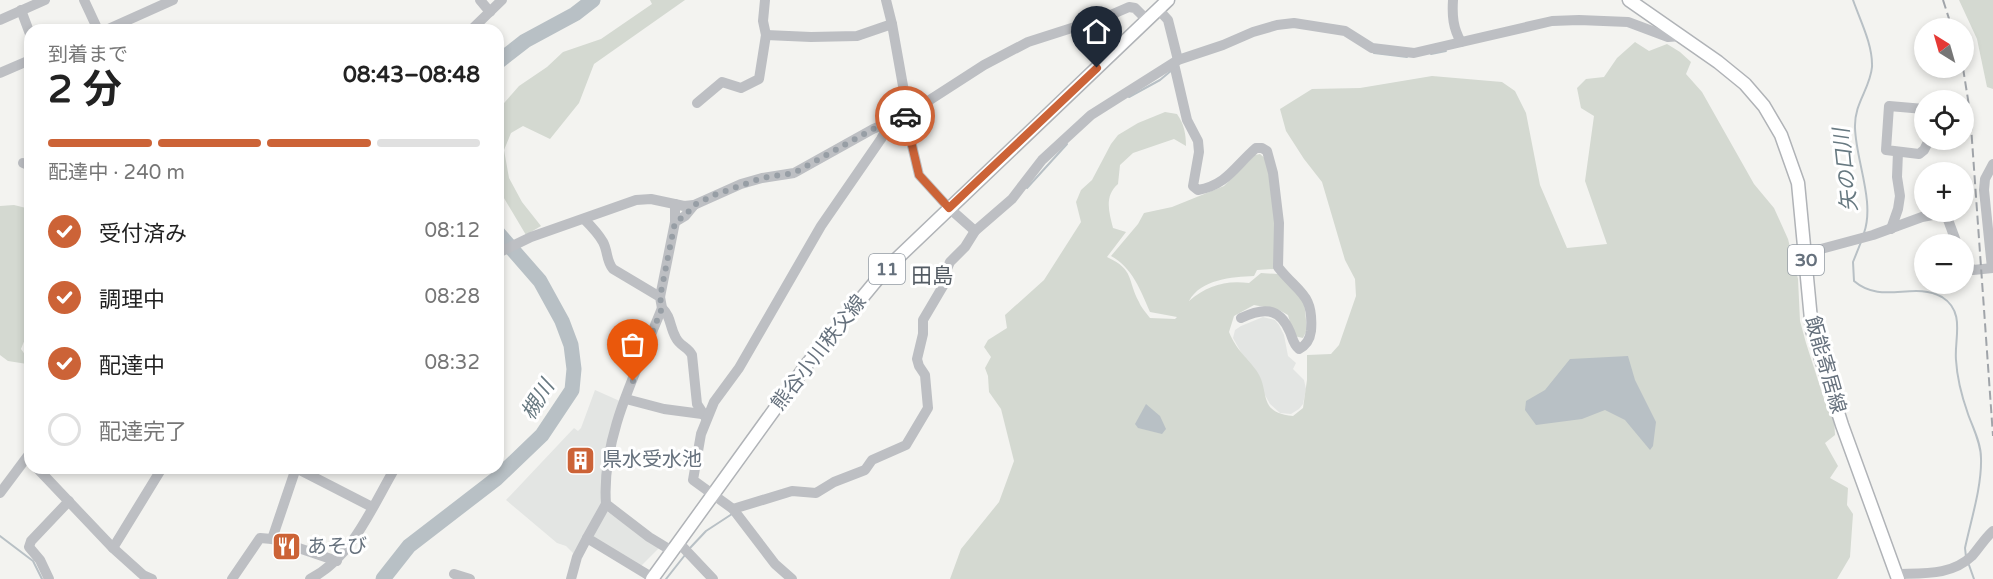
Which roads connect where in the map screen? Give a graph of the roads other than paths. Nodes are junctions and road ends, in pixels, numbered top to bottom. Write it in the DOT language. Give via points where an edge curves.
graph roads {
  1 [pos="45,0"];
  2 [pos="84,0"];
  3 [pos="173,0"];
  4 [pos="480,0"];
  5 [pos="502,0"];
  6 [pos="765,0"];
  7 [pos="886,0"];
  8 [pos="1453,0"];
  9 [pos="1629,0"];
  10 [pos="1163,4"];
  11 [pos="21,10"];
  12 [pos="490,12"];
  13 [pos="0,20"];
  14 [pos="1147,20"];
  15 [pos="26,24"];
  16 [pos="95,24"];
  17 [pos="119,24"];
  18 [pos="477,24"];
  19 [pos="892,24"];
  20 [pos="766,35"];
  21 [pos="1681,36"];
  22 [pos="1461,42"];
  23 [pos="1176,62"];
  24 [pos="24,63"];
  25 [pos="0,73"];
  26 [pos="698,103"];
  27 [pos="1914,108"];
  28 [pos="906,115"];
  29 [pos="890,123"];
  30 [pos="1924,150"];
  31 [pos="1898,152"];
  32 [pos="1993,164"];
  33 [pos="675,204"];
  34 [pos="694,205"];
  35 [pos="949,208"];
  36 [pos="584,219"];
  37 [pos="675,222"];
  38 [pos="1891,229"];
  39 [pos="975,231"];
  40 [pos="1953,234"];
  41 [pos="504,250"];
  42 [pos="1806,253"];
  43 [pos="1992,268"];
  44 [pos="1974,270"];
  45 [pos="661,302"];
  46 [pos="1241,318"];
  47 [pos="626,399"];
  48 [pos="704,416"];
  49 [pos="24,462"];
  50 [pos="43,474"];
  51 [pos="158,474"];
  52 [pos="294,474"];
  53 [pos="308,474"];
  54 [pos="391,474"];
  55 [pos="1,487"];
  56 [pos="712,494"];
  57 [pos="69,501"];
  58 [pos="606,504"];
  59 [pos="372,507"];
  60 [pos="733,509"];
  61 [pos="1993,531"];
  62 [pos="272,538"];
  63 [pos="587,538"];
  64 [pos="675,546"];
  65 [pos="113,548"];
  66 [pos="337,561"];
  67 [pos="454,574"];
  68 [pos="1897,577"];
  69 [pos="145,578"];
  70 [pos="656,578"];
  71 [pos="49,579"];
  72 [pos="232,579"];
  73 [pos="310,579"];
  74 [pos="471,579"];
  75 [pos="571,579"];
  76 [pos="713,579"];
  77 [pos="792,579"];
  1 -- 11 [label="street"];
  2 -- 16 [label="street"];
  3 -- 17 [label="street"];
  4 -- 12 [label="street"];
  5 -- 12 [label="street"];
  6 -- 20 [label="street"];
  7 -- 19 [label="street"];
  8 -- 22 [label="street" via="1455,32"];
  9 -- 21 [label="main road, 飯能寄居線 / 30"];
  10 -- 14 [label="main road, 熊谷小川秩父線 / 11"];
  10 -- 23 [label="street"];
  11 -- 13 [label="street"];
  11 -- 15 [label="street"];
  12 -- 18 [label="street"];
  14 -- 28 [label="street" via="1135,8 1129,8 1028,42"];
  14 -- 35 [label="main road, 熊谷小川秩父線 / 11"];
  19 -- 20 [label="street" via="857,36"];
  19 -- 28 [label="street"];
  20 -- 26 [label="street" via="759,80 741,88 722,82"];
  21 -- 22 [label="street" via="1668,37 1628,22 1579,20 1552,21"];
  21 -- 42 [label="main road, 飯能寄居線 / 30" via="1745,84 1772,119 1788,150 1798,183"];
  22 -- 23 [label="street" via="1414,53 1382,50 1345,31 1294,22 1253,32"];
  23 -- 39 [label="street" via="1091,115 1042,160 1012,199"];
  23 -- 46 [label="street" via="1187,120 1198,141 1193,186 1198,190 1214,187 1256,148 1267,151 1279,223 1278,267 1308,301 1312,313 1310,337 1299,349 1282,318 1271,311 1262,310"];
  24 -- 25 [label="street"];
  27 -- 31 [label="street" via="1889,106 1886,150"];
  28 -- 29 [label="street"];
  28 -- 35 [label="street" via="919,175"];
  29 -- 34 [label="street" via="794,173 741,184"];
  29 -- 48 [label="street" via="820,226 739,368"];
  30 -- 31 [label="street" via="1919,154"];
  31 -- 38 [label="street" via="1900,196"];
  32 -- 43 [label="street" via="1984,190"];
  33 -- 34 [label="street"];
  33 -- 36 [label="street" via="636,200"];
  33 -- 37 [label="street"];
  34 -- 37 [label="street"];
  35 -- 39 [label="street"];
  35 -- 56 [label="main road, 熊谷小川秩父線 / 11" via="885,270 826,338"];
  36 -- 41 [label="street"];
  36 -- 45 [label="street" via="604,244 613,269"];
  37 -- 45 [label="street"];
  38 -- 40 [label="street" via="1943,213"];
  38 -- 42 [label="street"];
  39 -- 60 [label="street" via="950,262 946,280 923,320 917,359 925,375 928,408 906,445 816,493 792,490"];
  42 -- 68 [label="main road, 飯能寄居線 / 30" via="1812,330"];
  43 -- 44 [label="street"];
  45 -- 47 [label="street"];
  45 -- 48 [label="street" via="677,341 689,348 692,355 697,404"];
  47 -- 48 [label="street"];
  47 -- 58 [label="street" via="606,474"];
  48 -- 56 [label="street" via="693,480"];
  49 -- 55 [label="street"];
  50 -- 57 [label="street"];
  51 -- 65 [label="street"];
  52 -- 62 [label="street"];
  53 -- 59 [label="street"];
  54 -- 59 [label="street"];
  56 -- 60 [label="street"];
  56 -- 64 [label="main road, 熊谷小川秩父線 / 11"];
  57 -- 65 [label="street"];
  57 -- 71 [label="street" via="29,547"];
  58 -- 63 [label="street"];
  58 -- 64 [label="street" via="650,537"];
  59 -- 66 [label="street"];
  60 -- 77 [label="street" via="775,564"];
  61 -- 68 [label="street" via="1966,560 1941,573"];
  62 -- 66 [label="street"];
  62 -- 72 [label="street" via="260,538"];
  63 -- 70 [label="street"];
  63 -- 75 [label="street"];
  64 -- 70 [label="main road, 熊谷小川秩父線 / 11"];
  64 -- 76 [label="street"];
  65 -- 69 [label="street"];
  66 -- 73 [label="street"];
  67 -- 74 [label="street"];
}
